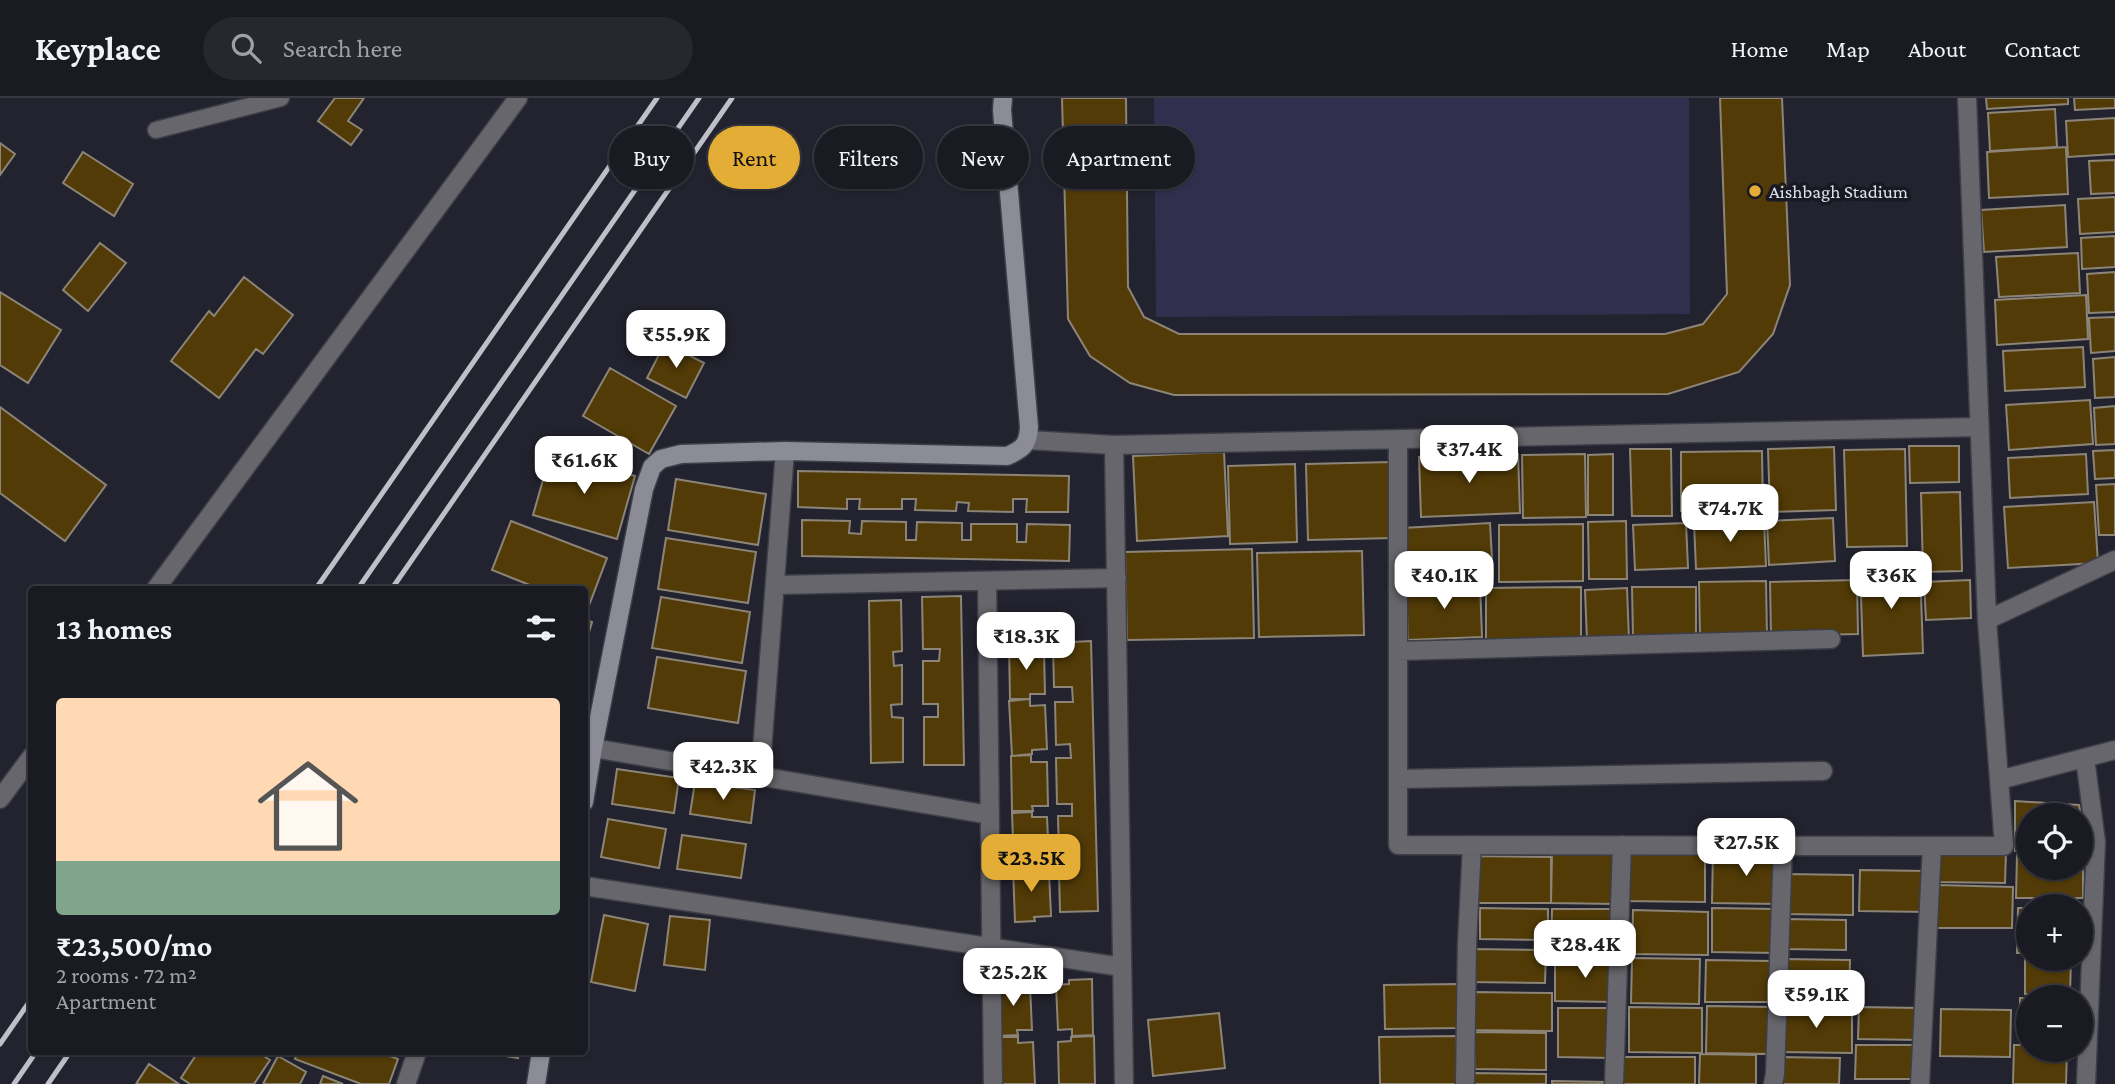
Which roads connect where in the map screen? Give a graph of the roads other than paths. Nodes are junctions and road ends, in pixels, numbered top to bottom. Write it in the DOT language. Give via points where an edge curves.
graph roads {
  1 [pos="281,98"];
  2 [pos="1003,98"];
  3 [pos="1967,98"];
  4 [pos="514,99"];
  5 [pos="156,130"];
  6 [pos="1979,427"];
  7 [pos="1398,439"];
  8 [pos="1028,440"];
  9 [pos="1114,444"];
  10 [pos="785,451"];
  11 [pos="2115,559"];
  12 [pos="1117,578"];
  13 [pos="987,581"];
  14 [pos="775,584"];
  15 [pos="158,586"];
  16 [pos="1987,620"];
  17 [pos="1831,639"];
  18 [pos="1398,651"];
  19 [pos="593,748"];
  20 [pos="2115,750"];
  21 [pos="2085,758"];
  22 [pos="28,761"];
  23 [pos="1823,771"];
  24 [pos="760,777"];
  25 [pos="588,778"];
  26 [pos="1399,779"];
  27 [pos="1999,780"];
  28 [pos="0,799"];
  29 [pos="990,815"];
  30 [pos="1472,845"];
  31 [pos="1622,845"];
  32 [pos="1783,846"];
  33 [pos="1932,846"];
  34 [pos="588,887"];
  35 [pos="992,948"];
  36 [pos="1122,967"];
  37 [pos="416,1055"];
  38 [pos="541,1055"];
  39 [pos="406,1084"];
  40 [pos="536,1084"];
  41 [pos="993,1084"];
  42 [pos="1124,1084"];
  43 [pos="1465,1084"];
  44 [pos="1614,1084"];
  45 [pos="1773,1084"];
  46 [pos="1920,1084"];
  47 [pos="2086,1084"];
  1 -- 5 [label="lane"];
  2 -- 8 [label="main road"];
  3 -- 6 [label="street"];
  4 -- 15 [label="street"];
  6 -- 7 [label="street"];
  6 -- 16 [label="street"];
  7 -- 9 [label="street"];
  7 -- 18 [label="street"];
  8 -- 9 [label="street"];
  8 -- 10 [label="main road" via="1007,456"];
  9 -- 12 [label="street"];
  10 -- 14 [label="street"];
  10 -- 19 [label="main road" via="681,454 660,459 652,467"];
  11 -- 16 [label="street"];
  12 -- 13 [label="street"];
  12 -- 36 [label="street"];
  13 -- 14 [label="street"];
  13 -- 29 [label="street"];
  14 -- 24 [label="street"];
  16 -- 27 [label="street"];
  17 -- 18 [label="street"];
  18 -- 26 [label="street"];
  19 -- 24 [label="street"];
  19 -- 25 [label="main road"];
  20 -- 21 [label="street"];
  21 -- 27 [label="street"];
  21 -- 47 [label="street" via="2096,842"];
  22 -- 28 [label="street"];
  23 -- 26 [label="street"];
  24 -- 29 [label="street"];
  26 -- 30 [label="street" via="1398,845"];
  27 -- 33 [label="street" via="2004,846"];
  29 -- 35 [label="street"];
  30 -- 31 [label="street"];
  30 -- 43 [label="street"];
  31 -- 32 [label="street"];
  31 -- 44 [label="street"];
  32 -- 33 [label="street"];
  32 -- 45 [label="street"];
  33 -- 46 [label="street"];
  34 -- 35 [label="street"];
  35 -- 36 [label="street"];
  35 -- 41 [label="street"];
  36 -- 42 [label="street"];
  37 -- 39 [label="street"];
  38 -- 40 [label="main road"];
}
